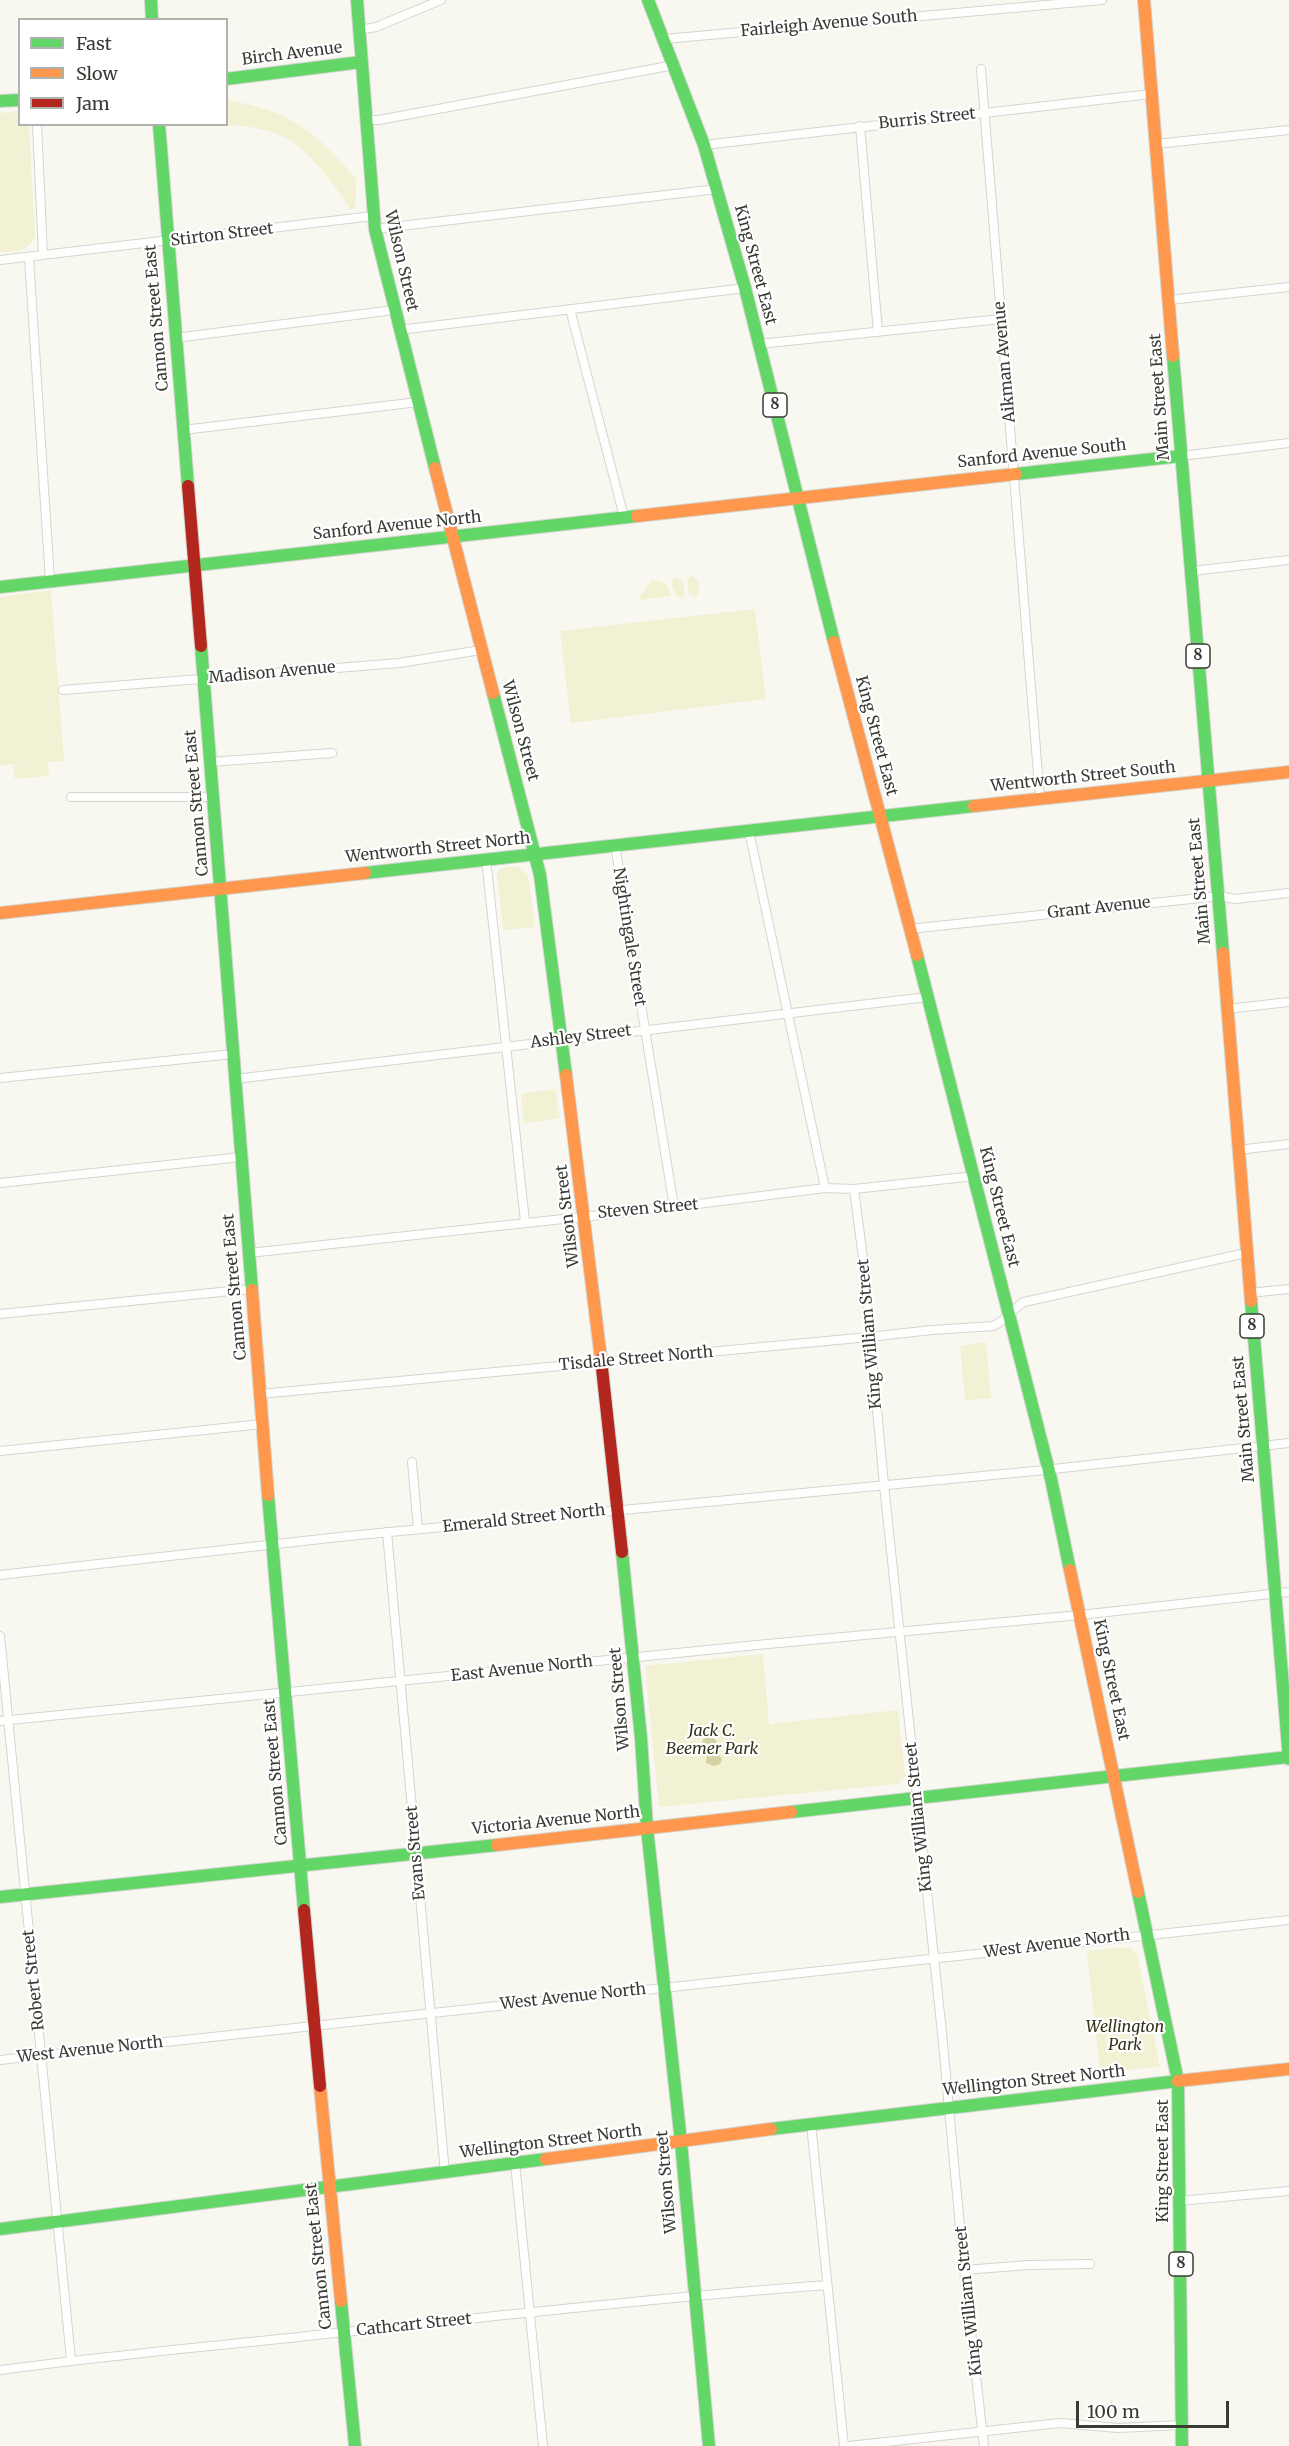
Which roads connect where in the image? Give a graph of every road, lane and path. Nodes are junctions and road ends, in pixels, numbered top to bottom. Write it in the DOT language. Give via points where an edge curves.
graph roads {
  1 [pos="151,0"];
  2 [pos="357,0"];
  3 [pos="441,0"];
  4 [pos="648,0"];
  5 [pos="1102,0"];
  6 [pos="1144,0"];
  7 [pos="152,18"];
  8 [pos="359,30"];
  9 [pos="664,39"];
  10 [pos="361,62"];
  11 [pos="674,65"];
  12 [pos="981,69"];
  13 [pos="228,79"];
  14 [pos="1151,94"];
  15 [pos="18,100"];
  16 [pos="0,101"];
  17 [pos="984,113"];
  18 [pos="365,120"];
  19 [pos="37,126"];
  20 [pos="159,126"];
  21 [pos="860,126"];
  22 [pos="1289,130"];
  23 [pos="1156,144"];
  24 [pos="704,145"];
  25 [pos="717,189"];
  26 [pos="374,223"];
  27 [pos="168,241"];
  28 [pos="43,255"];
  29 [pos="29,258"];
  30 [pos="0,260"];
  31 [pos="1289,286"];
  32 [pos="745,288"];
  33 [pos="1169,300"];
  34 [pos="570,309"];
  35 [pos="394,310"];
  36 [pos="1001,319"];
  37 [pos="399,330"];
  38 [pos="878,332"];
  39 [pos="175,338"];
  40 [pos="759,344"];
  41 [pos="417,402"];
  42 [pos="183,430"];
  43 [pos="1289,443"];
  44 [pos="1181,456"];
  45 [pos="1014,474"];
  46 [pos="798,497"];
  47 [pos="624,517"];
  48 [pos="453,536"];
  49 [pos="1289,560"];
  50 [pos="193,565"];
  51 [pos="1192,571"];
  52 [pos="50,581"];
  53 [pos="0,586"];
  54 [pos="481,650"];
  55 [pos="202,679"];
  56 [pos="63,690"];
  57 [pos="332,753"];
  58 [pos="210,762"];
  59 [pos="1289,772"];
  60 [pos="1208,780"];
  61 [pos="71,797"];
  62 [pos="213,797"];
  63 [pos="1040,799"];
  64 [pos="880,816"];
  65 [pos="749,831"];
  66 [pos="615,845"];
  67 [pos="536,854"];
  68 [pos="486,859"];
  69 [pos="220,889"];
  70 [pos="1289,893"];
  71 [pos="1219,896"];
  72 [pos="0,913"];
  73 [pos="909,929"];
  74 [pos="927,998"];
  75 [pos="1289,1002"];
  76 [pos="1227,1009"];
  77 [pos="788,1012"];
  78 [pos="644,1030"];
  79 [pos="561,1040"];
  80 [pos="506,1046"];
  81 [pos="233,1054"];
  82 [pos="0,1078"];
  83 [pos="235,1079"];
  84 [pos="1289,1144"];
  85 [pos="1238,1150"];
  86 [pos="241,1157"];
  87 [pos="975,1176"];
  88 [pos="0,1183"];
  89 [pos="825,1188"];
  90 [pos="854,1189"];
  91 [pos="674,1207"];
  92 [pos="585,1215"];
  93 [pos="525,1222"];
  94 [pos="249,1253"];
  95 [pos="1246,1253"];
  96 [pos="251,1289"];
  97 [pos="1289,1289"];
  98 [pos="1249,1293"];
  99 [pos="0,1314"];
  100 [pos="1010,1315"];
  101 [pos="869,1337"];
  102 [pos="601,1362"];
  103 [pos="260,1394"];
  104 [pos="262,1424"];
  105 [pos="1289,1443"];
  106 [pos="1263,1446"];
  107 [pos="0,1451"];
  108 [pos="412,1462"];
  109 [pos="1049,1470"];
  110 [pos="884,1485"];
  111 [pos="618,1510"];
  112 [pos="418,1529"];
  113 [pos="387,1532"];
  114 [pos="272,1544"];
  115 [pos="0,1575"];
  116 [pos="1289,1592"];
  117 [pos="1275,1593"];
  118 [pos="1080,1615"];
  119 [pos="900,1632"];
  120 [pos="0,1636"];
  121 [pos="633,1658"];
  122 [pos="399,1681"];
  123 [pos="285,1693"];
  124 [pos="4,1721"];
  125 [pos="1289,1757"];
  126 [pos="1115,1776"];
  127 [pos="918,1797"];
  128 [pos="647,1828"];
  129 [pos="416,1853"];
  130 [pos="300,1865"];
  131 [pos="25,1894"];
  132 [pos="0,1897"];
  133 [pos="1289,1920"];
  134 [pos="1147,1934"];
  135 [pos="933,1958"];
  136 [pos="665,1987"];
  137 [pos="431,2012"];
  138 [pos="314,2026"];
  139 [pos="42,2056"];
  140 [pos="0,2060"];
  141 [pos="1289,2069"];
  142 [pos="1178,2081"];
  143 [pos="950,2107"];
  144 [pos="811,2124"];
  145 [pos="681,2142"];
  146 [pos="515,2163"];
  147 [pos="445,2173"];
  148 [pos="330,2187"];
  149 [pos="1289,2191"];
  150 [pos="1179,2201"];
  151 [pos="57,2222"];
  152 [pos="0,2229"];
  153 [pos="1090,2264"];
  154 [pos="964,2270"];
  155 [pos="827,2285"];
  156 [pos="694,2297"];
  157 [pos="529,2313"];
  158 [pos="344,2332"];
  159 [pos="71,2360"];
  160 [pos="2,2370"];
  161 [pos="1182,2425"];
  162 [pos="983,2432"];
  163 [pos="355,2446"];
  164 [pos="543,2446"];
  165 [pos="709,2446"];
  166 [pos="846,2446"];
  167 [pos="984,2446"];
  168 [pos="1182,2446"];
  1 -- 7 [label="main road"];
  2 -- 8 [label="main road, Wilson Street"];
  3 -- 8 [label="street" via="376,27"];
  4 -- 9 [label="main road, King Street East / 8"];
  5 -- 9 [label="street, Fairleigh Avenue South"];
  6 -- 14 [label="main road, Main Street East / 8"];
  8 -- 10 [label="main road, Wilson Street"];
  9 -- 11 [label="main road, King Street East / 8"];
  10 -- 13 [label="main road, Birch Avenue"];
  10 -- 18 [label="main road, Wilson Street"];
  11 -- 18 [label="street"];
  11 -- 24 [label="main road, King Street East / 8"];
  12 -- 17 [label="street, Aikman Avenue"];
  14 -- 17 [label="street, Burris Street"];
  14 -- 23 [label="main road, Main Street East / 8"];
  15 -- 16 [label="main road"];
  17 -- 21 [label="street, Burris Street"];
  17 -- 36 [label="street, Aikman Avenue"];
  18 -- 26 [label="main road, Wilson Street"];
  19 -- 28 [label="street"];
  20 -- 27 [label="main road, Cannon Street East"];
  21 -- 24 [label="street, Burris Street"];
  21 -- 38 [label="street"];
  22 -- 23 [label="street"];
  23 -- 33 [label="main road, Main Street East / 8"];
  24 -- 25 [label="main road, King Street East / 8"];
  25 -- 26 [label="street, Stirton Street"];
  25 -- 32 [label="main road, King Street East / 8"];
  26 -- 27 [label="street, Stirton Street"];
  26 -- 35 [label="main road, Wilson Street"];
  27 -- 28 [label="street, Stirton Street"];
  27 -- 39 [label="main road, Cannon Street East"];
  28 -- 29 [label="street, Stirton Street"];
  29 -- 30 [label="street, Stirton Street"];
  29 -- 52 [label="street"];
  31 -- 33 [label="street"];
  32 -- 34 [label="street"];
  32 -- 40 [label="main road, King Street East / 8"];
  33 -- 44 [label="main road, Main Street East / 8"];
  34 -- 37 [label="street"];
  34 -- 47 [label="street"];
  35 -- 37 [label="main road, Wilson Street"];
  35 -- 39 [label="street"];
  36 -- 38 [label="street"];
  36 -- 45 [label="street, Aikman Avenue"];
  37 -- 41 [label="main road, Wilson Street"];
  38 -- 40 [label="street"];
  39 -- 42 [label="main road, Cannon Street East"];
  40 -- 46 [label="main road, King Street East / 8"];
  41 -- 42 [label="street"];
  41 -- 48 [label="main road, Wilson Street"];
  42 -- 50 [label="main road, Cannon Street East"];
  43 -- 44 [label="street, Sanford Avenue South"];
  44 -- 45 [label="main road, Sanford Avenue South"];
  44 -- 51 [label="main road, Main Street East / 8"];
  45 -- 46 [label="main road, Sanford Avenue South"];
  45 -- 63 [label="street, Aikman Avenue"];
  46 -- 47 [label="main road, Sanford Avenue North"];
  46 -- 64 [label="main road, King Street East / 8"];
  47 -- 48 [label="main road, Sanford Avenue North"];
  48 -- 50 [label="main road, Sanford Avenue North"];
  48 -- 54 [label="main road, Wilson Street"];
  49 -- 51 [label="street"];
  50 -- 52 [label="main road, Sanford Avenue North"];
  50 -- 55 [label="main road, Cannon Street East"];
  51 -- 60 [label="main road, Main Street East / 8"];
  52 -- 53 [label="main road, Sanford Avenue North"];
  54 -- 55 [label="street, Madison Avenue" via="399,663"];
  54 -- 67 [label="main road, Wilson Street"];
  55 -- 56 [label="street, Madison Avenue"];
  55 -- 58 [label="main road, Cannon Street East"];
  57 -- 58 [label="street"];
  58 -- 62 [label="main road, Cannon Street East"];
  59 -- 60 [label="main road, Wentworth Street South"];
  60 -- 63 [label="main road, Wentworth Street South"];
  60 -- 71 [label="main road, Main Street East / 8"];
  61 -- 62 [label="street"];
  62 -- 69 [label="main road, Cannon Street East"];
  63 -- 64 [label="main road, Wentworth Street South"];
  64 -- 65 [label="main road, Wentworth Street North"];
  64 -- 73 [label="main road, King Street East / 8"];
  65 -- 66 [label="main road, Wentworth Street North"];
  65 -- 77 [label="street"];
  66 -- 67 [label="main road, Wentworth Street North"];
  66 -- 78 [label="street, Nightingale Street"];
  67 -- 68 [label="main road, Wentworth Street North"];
  67 -- 79 [label="main road, Wilson Street"];
  68 -- 69 [label="main road, Wentworth Street North"];
  68 -- 80 [label="street"];
  69 -- 72 [label="main road, Wentworth Street North"];
  69 -- 81 [label="main road, Cannon Street East"];
  70 -- 71 [label="street, Grant Avenue" via="1235,899"];
  71 -- 73 [label="street, Grant Avenue"];
  71 -- 76 [label="main road, Main Street East / 8"];
  73 -- 74 [label="main road, King Street East / 8"];
  74 -- 77 [label="street, Ashley Street"];
  74 -- 87 [label="main road, King Street East / 8"];
  75 -- 76 [label="street"];
  76 -- 85 [label="main road, Main Street East / 8"];
  77 -- 78 [label="street, Ashley Street"];
  77 -- 89 [label="street"];
  78 -- 79 [label="street, Ashley Street"];
  78 -- 91 [label="street, Nightingale Street"];
  79 -- 80 [label="street, Ashley Street"];
  79 -- 92 [label="main road, Wilson Street"];
  80 -- 83 [label="street, Ashley Street"];
  80 -- 93 [label="street"];
  81 -- 82 [label="street"];
  81 -- 83 [label="main road, Cannon Street East"];
  83 -- 86 [label="main road, Cannon Street East"];
  84 -- 85 [label="street"];
  85 -- 95 [label="main road, Main Street East / 8"];
  86 -- 88 [label="street"];
  86 -- 94 [label="main road, Cannon Street East"];
  87 -- 90 [label="street, Steven Street"];
  87 -- 100 [label="main road, King Street East / 8"];
  89 -- 90 [label="street, Steven Street"];
  89 -- 91 [label="street, Steven Street"];
  90 -- 101 [label="street, King William Street"];
  91 -- 92 [label="street, Steven Street"];
  92 -- 93 [label="street, Steven Street"];
  92 -- 102 [label="main road, Wilson Street"];
  93 -- 94 [label="street, Steven Street"];
  94 -- 96 [label="main road, Cannon Street East"];
  95 -- 98 [label="main road, Main Street East / 8"];
  95 -- 100 [label="street, Tisdale Street North" via="1024,1302"];
  96 -- 99 [label="street"];
  96 -- 103 [label="main road, Cannon Street East"];
  97 -- 98 [label="street"];
  98 -- 106 [label="main road, Main Street East / 8"];
  100 -- 101 [label="street, Tisdale Street North" via="993,1326"];
  100 -- 109 [label="main road, King Street East / 8"];
  101 -- 102 [label="street, Tisdale Street North"];
  101 -- 110 [label="street, King William Street"];
  102 -- 103 [label="street, Tisdale Street North"];
  102 -- 111 [label="main road, Wilson Street"];
  103 -- 104 [label="main road, Cannon Street East"];
  104 -- 107 [label="street"];
  104 -- 114 [label="main road, Cannon Street East"];
  105 -- 106 [label="street, Emerald Street North"];
  106 -- 109 [label="street, Emerald Street North"];
  106 -- 117 [label="main road, Main Street East / 8"];
  108 -- 112 [label="street"];
  109 -- 110 [label="street, Emerald Street North"];
  109 -- 118 [label="main road, King Street East / 8"];
  110 -- 111 [label="street, Emerald Street North"];
  110 -- 119 [label="street, King William Street"];
  111 -- 112 [label="street, Emerald Street North"];
  111 -- 121 [label="main road, Wilson Street"];
  112 -- 113 [label="street, Emerald Street North"];
  113 -- 114 [label="street, Emerald Street North"];
  113 -- 122 [label="street, Evans Street"];
  114 -- 115 [label="street, Emerald Street North"];
  114 -- 123 [label="main road, Cannon Street East"];
  116 -- 117 [label="street, East Avenue North"];
  117 -- 118 [label="street, East Avenue North"];
  117 -- 125 [label="main road, Main Street East / 8"];
  118 -- 119 [label="street, East Avenue North"];
  118 -- 126 [label="main road, King Street East / 8"];
  119 -- 121 [label="street, East Avenue North"];
  119 -- 127 [label="street, King William Street"];
  120 -- 124 [label="street, Robert Street"];
  121 -- 122 [label="street, East Avenue North"];
  121 -- 128 [label="main road, Wilson Street"];
  122 -- 123 [label="street, East Avenue North"];
  122 -- 129 [label="street, Evans Street"];
  123 -- 124 [label="street, East Avenue North"];
  123 -- 130 [label="main road, Cannon Street East"];
  124 -- 131 [label="street, Robert Street"];
  125 -- 126 [label="main road, Victoria Avenue North"];
  126 -- 127 [label="main road, Victoria Avenue North"];
  126 -- 134 [label="main road, King Street East / 8"];
  127 -- 128 [label="main road, Victoria Avenue North"];
  127 -- 135 [label="street, King William Street"];
  128 -- 129 [label="main road, Victoria Avenue North"];
  128 -- 136 [label="main road, Wilson Street"];
  129 -- 130 [label="main road, Victoria Avenue North"];
  129 -- 137 [label="street, Evans Street"];
  130 -- 131 [label="main road, Victoria Avenue North"];
  130 -- 138 [label="main road, Cannon Street East"];
  131 -- 132 [label="main road, Victoria Avenue North"];
  131 -- 139 [label="street, Robert Street"];
  133 -- 134 [label="street, West Avenue North"];
  134 -- 135 [label="street, West Avenue North"];
  134 -- 142 [label="main road, King Street East / 8"];
  135 -- 136 [label="street, West Avenue North"];
  135 -- 143 [label="street, King William Street"];
  136 -- 137 [label="street, West Avenue North"];
  136 -- 145 [label="main road, Wilson Street"];
  137 -- 138 [label="street, West Avenue North"];
  137 -- 147 [label="street, Evans Street"];
  138 -- 139 [label="street, West Avenue North"];
  138 -- 148 [label="main road, Cannon Street East"];
  139 -- 140 [label="street, West Avenue North"];
  139 -- 151 [label="street, Robert Street"];
  141 -- 142 [label="main road, Wellington Street North"];
  142 -- 143 [label="main road, Wellington Street North"];
  142 -- 150 [label="main road, King Street East / 8"];
  143 -- 144 [label="main road, Wellington Street North"];
  143 -- 154 [label="street, King William Street"];
  144 -- 145 [label="main road, Wellington Street North"];
  144 -- 155 [label="street"];
  145 -- 146 [label="main road, Wellington Street North"];
  145 -- 156 [label="main road, Wilson Street"];
  146 -- 147 [label="main road, Wellington Street North"];
  146 -- 157 [label="street"];
  147 -- 148 [label="main road, Wellington Street North"];
  148 -- 151 [label="main road, Wellington Street North"];
  148 -- 158 [label="main road, Cannon Street East"];
  149 -- 150 [label="street"];
  150 -- 161 [label="main road, King Street East / 8"];
  151 -- 152 [label="main road, Wellington Street North"];
  151 -- 159 [label="street, Robert Street"];
  153 -- 154 [label="street"];
  154 -- 162 [label="street, King William Street"];
  155 -- 156 [label="street, Cathcart Street"];
  155 -- 166 [label="street"];
  156 -- 157 [label="street, Cathcart Street"];
  156 -- 165 [label="main road, Wilson Street"];
  157 -- 158 [label="street, Cathcart Street"];
  157 -- 164 [label="street"];
  158 -- 159 [label="street, Cathcart Street"];
  158 -- 163 [label="main road, Cannon Street East"];
  159 -- 160 [label="street, Cathcart Street"];
  161 -- 162 [label="street" via="1118,2428 1060,2423"];
  161 -- 168 [label="main road, King Street East / 8"];
  162 -- 166 [label="street"];
  162 -- 167 [label="street, King William Street"];
}
